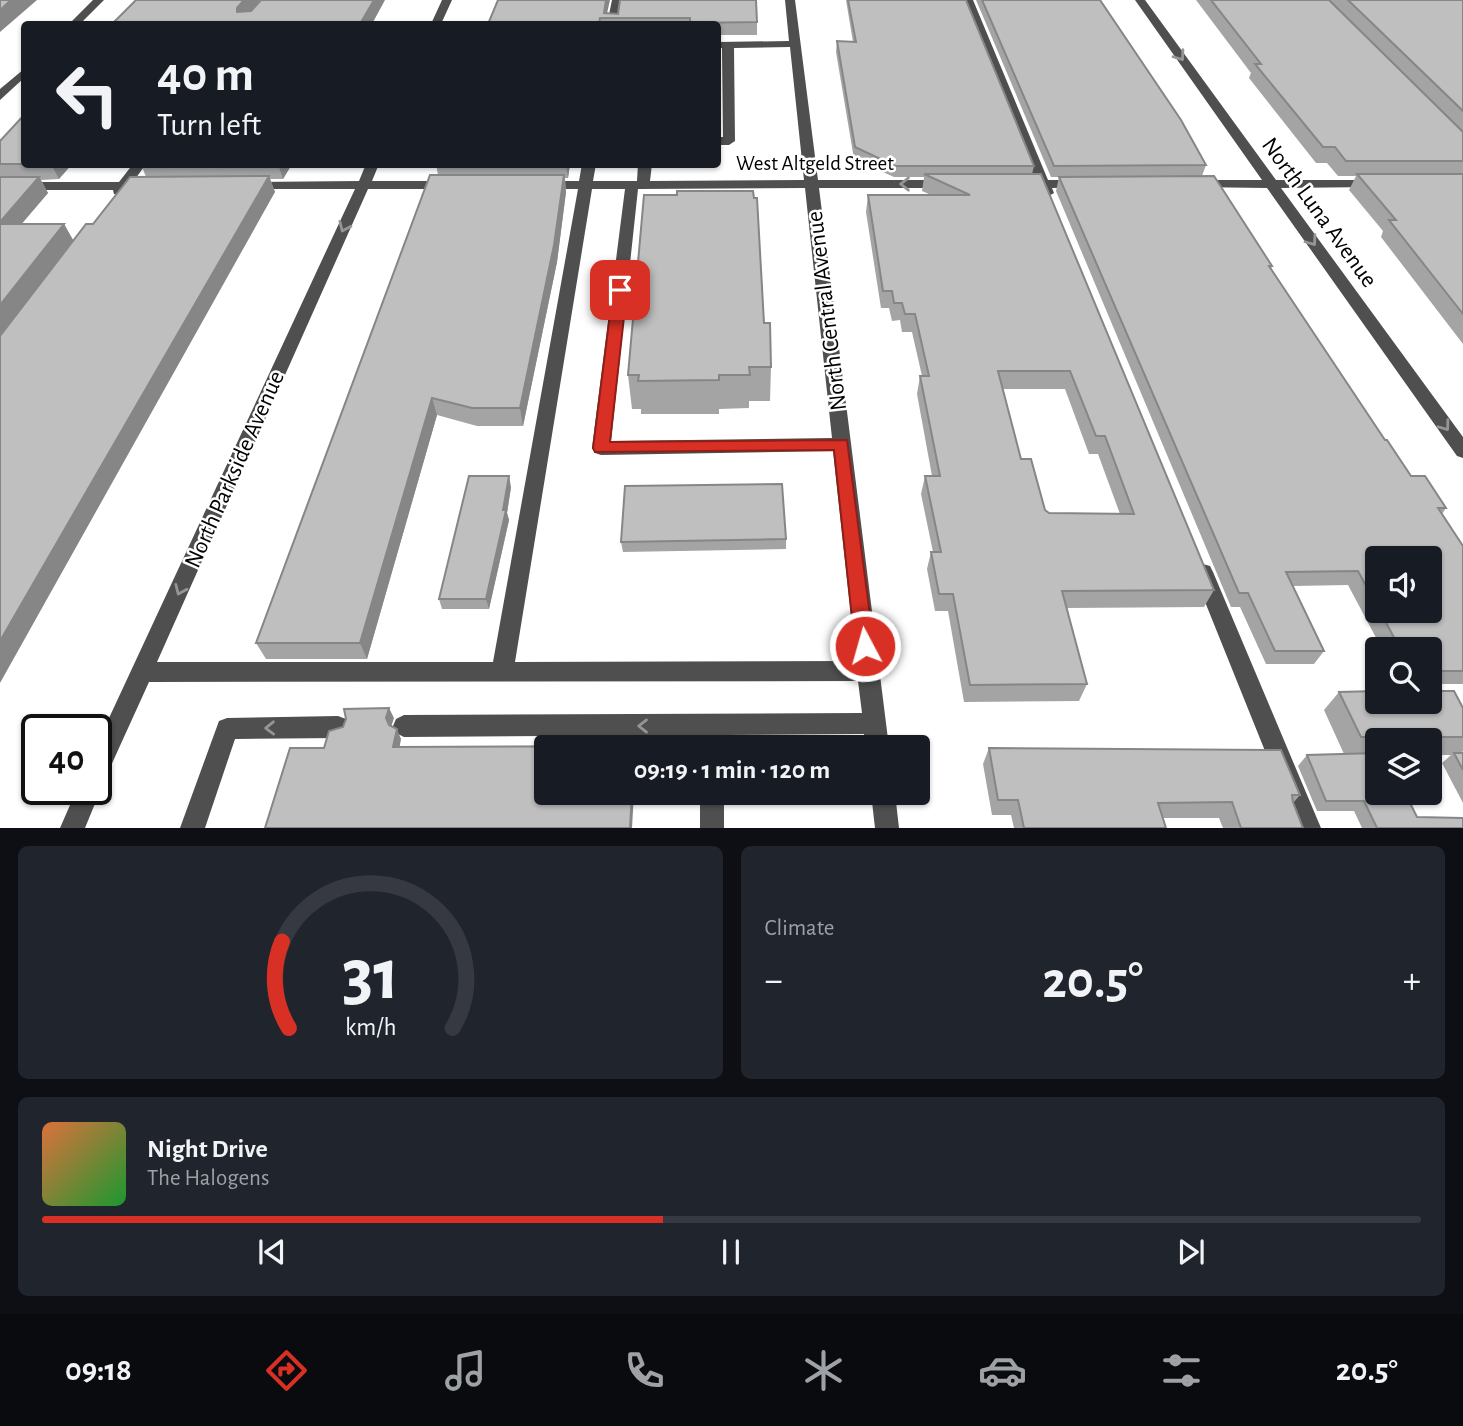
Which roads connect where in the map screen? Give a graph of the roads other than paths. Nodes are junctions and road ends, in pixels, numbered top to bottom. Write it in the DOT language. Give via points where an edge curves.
graph roads {
  1 [pos="99,0"];
  2 [pos="447,0"];
  3 [pos="617,0"];
  4 [pos="790,0"];
  5 [pos="968,0"];
  6 [pos="1140,0"];
  7 [pos="77,21"];
  8 [pos="437,21"];
  9 [pos="613,21"];
  10 [pos="795,44"];
  11 [pos="723,45"];
  12 [pos="21,75"];
  13 [pos="0,96"];
  14 [pos="721,141"];
  15 [pos="137,168"];
  16 [pos="371,168"];
  17 [pos="588,168"];
  18 [pos="643,168"];
  19 [pos="1271,183"];
  20 [pos="1395,183"];
  21 [pos="811,184"];
  22 [pos="961,184"];
  23 [pos="1002,184"];
  24 [pos="1043,184"];
  25 [pos="1097,184"];
  26 [pos="1177,184"];
  27 [pos="230,185"];
  28 [pos="363,185"];
  29 [pos="460,185"];
  30 [pos="530,185"];
  31 [pos="585,185"];
  32 [pos="637,185"];
  33 [pos="0,186"];
  34 [pos="123,186"];
  35 [pos="163,186"];
  36 [pos="107,208"];
  37 [pos="1054,210"];
  38 [pos="841,444"];
  39 [pos="1463,451"];
  40 [pos="1197,557"];
  41 [pos="868,671"];
  42 [pos="142,672"];
  43 [pos="502,672"];
  44 [pos="874,723"];
  45 [pos="404,726"];
  46 [pos="338,727"];
  47 [pos="656,735"];
  48 [pos="735,735"];
  49 [pos="876,735"];
  50 [pos="112,738"];
  51 [pos="82,805"];
  52 [pos="712,805"];
  53 [pos="884,805"];
  54 [pos="72,828"];
  55 [pos="192,828"];
  56 [pos="712,828"];
  57 [pos="887,828"];
  58 [pos="1309,828"];
  1 -- 7 [label="street"];
  2 -- 8 [label="street"];
  3 -- 9 [label="street"];
  4 -- 10 [label="street, North Central Avenue"];
  5 -- 24 [label="street"];
  6 -- 19 [label="street, North Luna Avenue, one-way"];
  10 -- 11 [label="street"];
  10 -- 21 [label="street, North Central Avenue"];
  11 -- 14 [label="street" via="729,141"];
  12 -- 13 [label="street"];
  15 -- 34 [label="street"];
  16 -- 28 [label="street, North Parkside Avenue"];
  17 -- 31 [label="street"];
  18 -- 32 [label="street"];
  19 -- 20 [label="street"];
  19 -- 26 [label="street"];
  19 -- 39 [label="street, North Luna Avenue, one-way"];
  22 -- 21 [label="street, West Altgeld Street, one-way"];
  21 -- 32 [label="street, West Altgeld Street"];
  21 -- 38 [label="street, North Central Avenue"];
  23 -- 24 [label="street"];
  24 -- 25 [label="street"];
  24 -- 37 [label="street"];
  27 -- 28 [label="street"];
  28 -- 29 [label="street"];
  28 -- 42 [label="street, North Parkside Avenue, one-way"];
  30 -- 31 [label="street, West Altgeld Street"];
  31 -- 32 [label="street, West Altgeld Street"];
  31 -- 43 [label="street"];
  32 -- 38 [label="street" via="601,448"];
  33 -- 34 [label="street"];
  34 -- 35 [label="street"];
  34 -- 36 [label="street"];
  38 -- 41 [label="street, North Central Avenue"];
  40 -- 58 [label="street"];
  41 -- 43 [label="street"];
  41 -- 44 [label="street, North Central Avenue"];
  42 -- 43 [label="street"];
  42 -- 50 [label="street, North Parkside Avenue"];
  44 -- 48 [label="street"];
  44 -- 49 [label="street, North Central Avenue"];
  47 -- 45 [label="street, one-way"];
  46 -- 55 [label="street, one-way" via="227,729"];
  51 -- 54 [label="street"];
  52 -- 56 [label="street"];
  53 -- 57 [label="street"];
}
